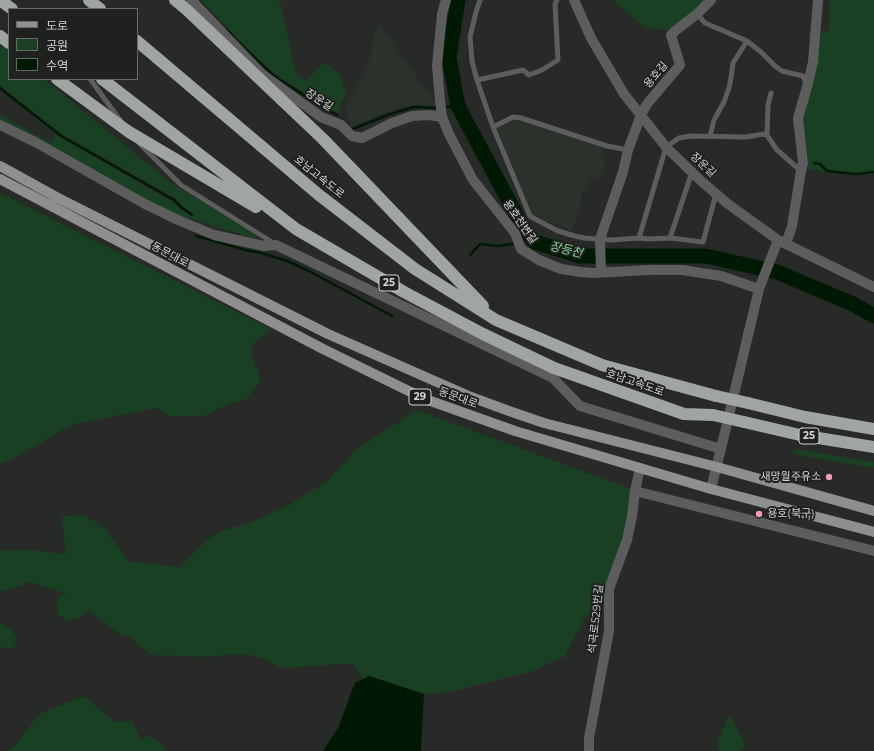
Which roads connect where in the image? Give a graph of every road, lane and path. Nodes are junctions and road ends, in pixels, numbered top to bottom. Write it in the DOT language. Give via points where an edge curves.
graph roads {
  1 [pos="0,0"];
  2 [pos="89,0"];
  3 [pos="175,0"];
  4 [pos="191,0"];
  5 [pos="446,0"];
  6 [pos="480,0"];
  7 [pos="557,0"];
  8 [pos="574,0"];
  9 [pos="711,0"];
  10 [pos="816,1"];
  11 [pos="11,8"];
  12 [pos="99,8"];
  13 [pos="697,14"];
  14 [pos="0,36"];
  15 [pos="747,41"];
  16 [pos="8,42"];
  17 [pos="138,42"];
  18 [pos="58,80"];
  19 [pos="91,80"];
  20 [pos="103,80"];
  21 [pos="477,80"];
  22 [pos="808,88"];
  23 [pos="771,93"];
  24 [pos="641,115"];
  25 [pos="442,117"];
  26 [pos="0,125"];
  27 [pos="493,127"];
  28 [pos="128,132"];
  29 [pos="767,135"];
  30 [pos="710,136"];
  31 [pos="666,147"];
  32 [pos="628,150"];
  33 [pos="0,166"];
  34 [pos="801,171"];
  35 [pos="692,172"];
  36 [pos="0,179"];
  37 [pos="716,194"];
  38 [pos="639,238"];
  39 [pos="670,238"];
  40 [pos="600,242"];
  41 [pos="780,243"];
  42 [pos="276,245"];
  43 [pos="600,270"];
  44 [pos="760,286"];
  45 [pos="874,287"];
  46 [pos="404,292"];
  47 [pos="496,320"];
  48 [pos="874,429"];
  49 [pos="874,447"];
  50 [pos="721,449"];
  51 [pos="717,467"];
  52 [pos="640,468"];
  53 [pos="711,489"];
  54 [pos="635,491"];
  55 [pos="874,511"];
  56 [pos="874,532"];
  57 [pos="874,551"];
  58 [pos="589,751"];
  1 -- 11 [label="highway"];
  2 -- 12 [label="highway"];
  3 -- 47 [label="highway, 호남고속도로" via="323,139"];
  4 -- 25 [label="street, 장운길" via="262,74 321,118 341,125 352,136 362,138 412,116"];
  5 -- 25 [label="street" via="442,14 437,66"];
  6 -- 21 [label="lane" via="470,36"];
  7 -- 21 [label="lane" via="555,4 558,60 528,75 523,70"];
  8 -- 24 [label="street, 장운길" via="591,38 624,94"];
  9 -- 13 [label="street, 용호길"];
  10 -- 22 [label="street" via="813,62"];
  13 -- 15 [label="lane" via="714,28"];
  13 -- 24 [label="street, 용호길" via="671,35 680,65 647,104"];
  14 -- 16 [label="highway"];
  15 -- 22 [label="lane" via="782,71 803,76"];
  15 -- 30 [label="lane" via="733,63 729,88 714,120"];
  17 -- 47 [label="highway, 호남고속도로 / 25" via="319,195 415,269"];
  18 -- 28 [label="highway, 호남고속도로"];
  19 -- 28 [label="lane"];
  20 -- 46 [label="highway, 호남고속도로 / 25" via="296,229"];
  21 -- 27 [label="lane"];
  22 -- 34 [label="street" via="798,118 803,163"];
  23 -- 29 [label="lane"];
  24 -- 31 [label="street, 장운길"];
  24 -- 32 [label="street"];
  25 -- 43 [label="street, 용호천변길" via="473,180 511,228 521,249 538,260 561,269 581,272"];
  26 -- 42 [label="street" via="178,220 214,235 264,246"];
  27 -- 32 [label="lane" via="513,117 521,118 607,146"];
  27 -- 40 [label="lane" via="530,216 558,231"];
  28 -- 42 [label="lane" via="181,185"];
  28 -- 46 [label="highway, 호남고속도로"];
  29 -- 30 [label="lane"];
  29 -- 34 [label="lane" via="777,150"];
  30 -- 31 [label="lane" via="679,138"];
  31 -- 35 [label="street, 장운길"];
  31 -- 38 [label="lane"];
  32 -- 40 [label="street"];
  33 -- 51 [label="main road, 동문대로 / 29" via="58,198 328,334 471,397 544,423"];
  34 -- 41 [label="street" via="792,226"];
  35 -- 37 [label="street, 장운길"];
  35 -- 39 [label="lane"];
  36 -- 52 [label="main road, 동문대로 / 29" via="425,400 515,431"];
  37 -- 39 [label="lane" via="703,242"];
  37 -- 41 [label="street, 장운길"];
  38 -- 39 [label="lane"];
  38 -- 40 [label="lane"];
  40 -- 43 [label="street"];
  41 -- 44 [label="street"];
  41 -- 45 [label="street, 장운길"];
  42 -- 50 [label="street" via="553,378 580,406"];
  43 -- 44 [label="street, 용호천변길" via="682,270"];
  44 -- 50 [label="street"];
  46 -- 49 [label="highway, 호남고속도로 / 25, bridge" via="554,368 684,414 713,415 800,435"];
  47 -- 48 [label="highway, 호남고속도로 / 25, bridge" via="602,365 805,417"];
  50 -- 51 [label="street"];
  51 -- 53 [label="street"];
  51 -- 55 [label="main road, 동문대로 / 29"];
  52 -- 53 [label="main road, 동문대로 / 29"];
  52 -- 54 [label="street, 석곡로529번길"];
  53 -- 56 [label="main road, 동문대로 / 29"];
  54 -- 57 [label="street"];
  54 -- 58 [label="street, 석곡로529번길" via="627,540 609,589 609,631 589,738"];
}
